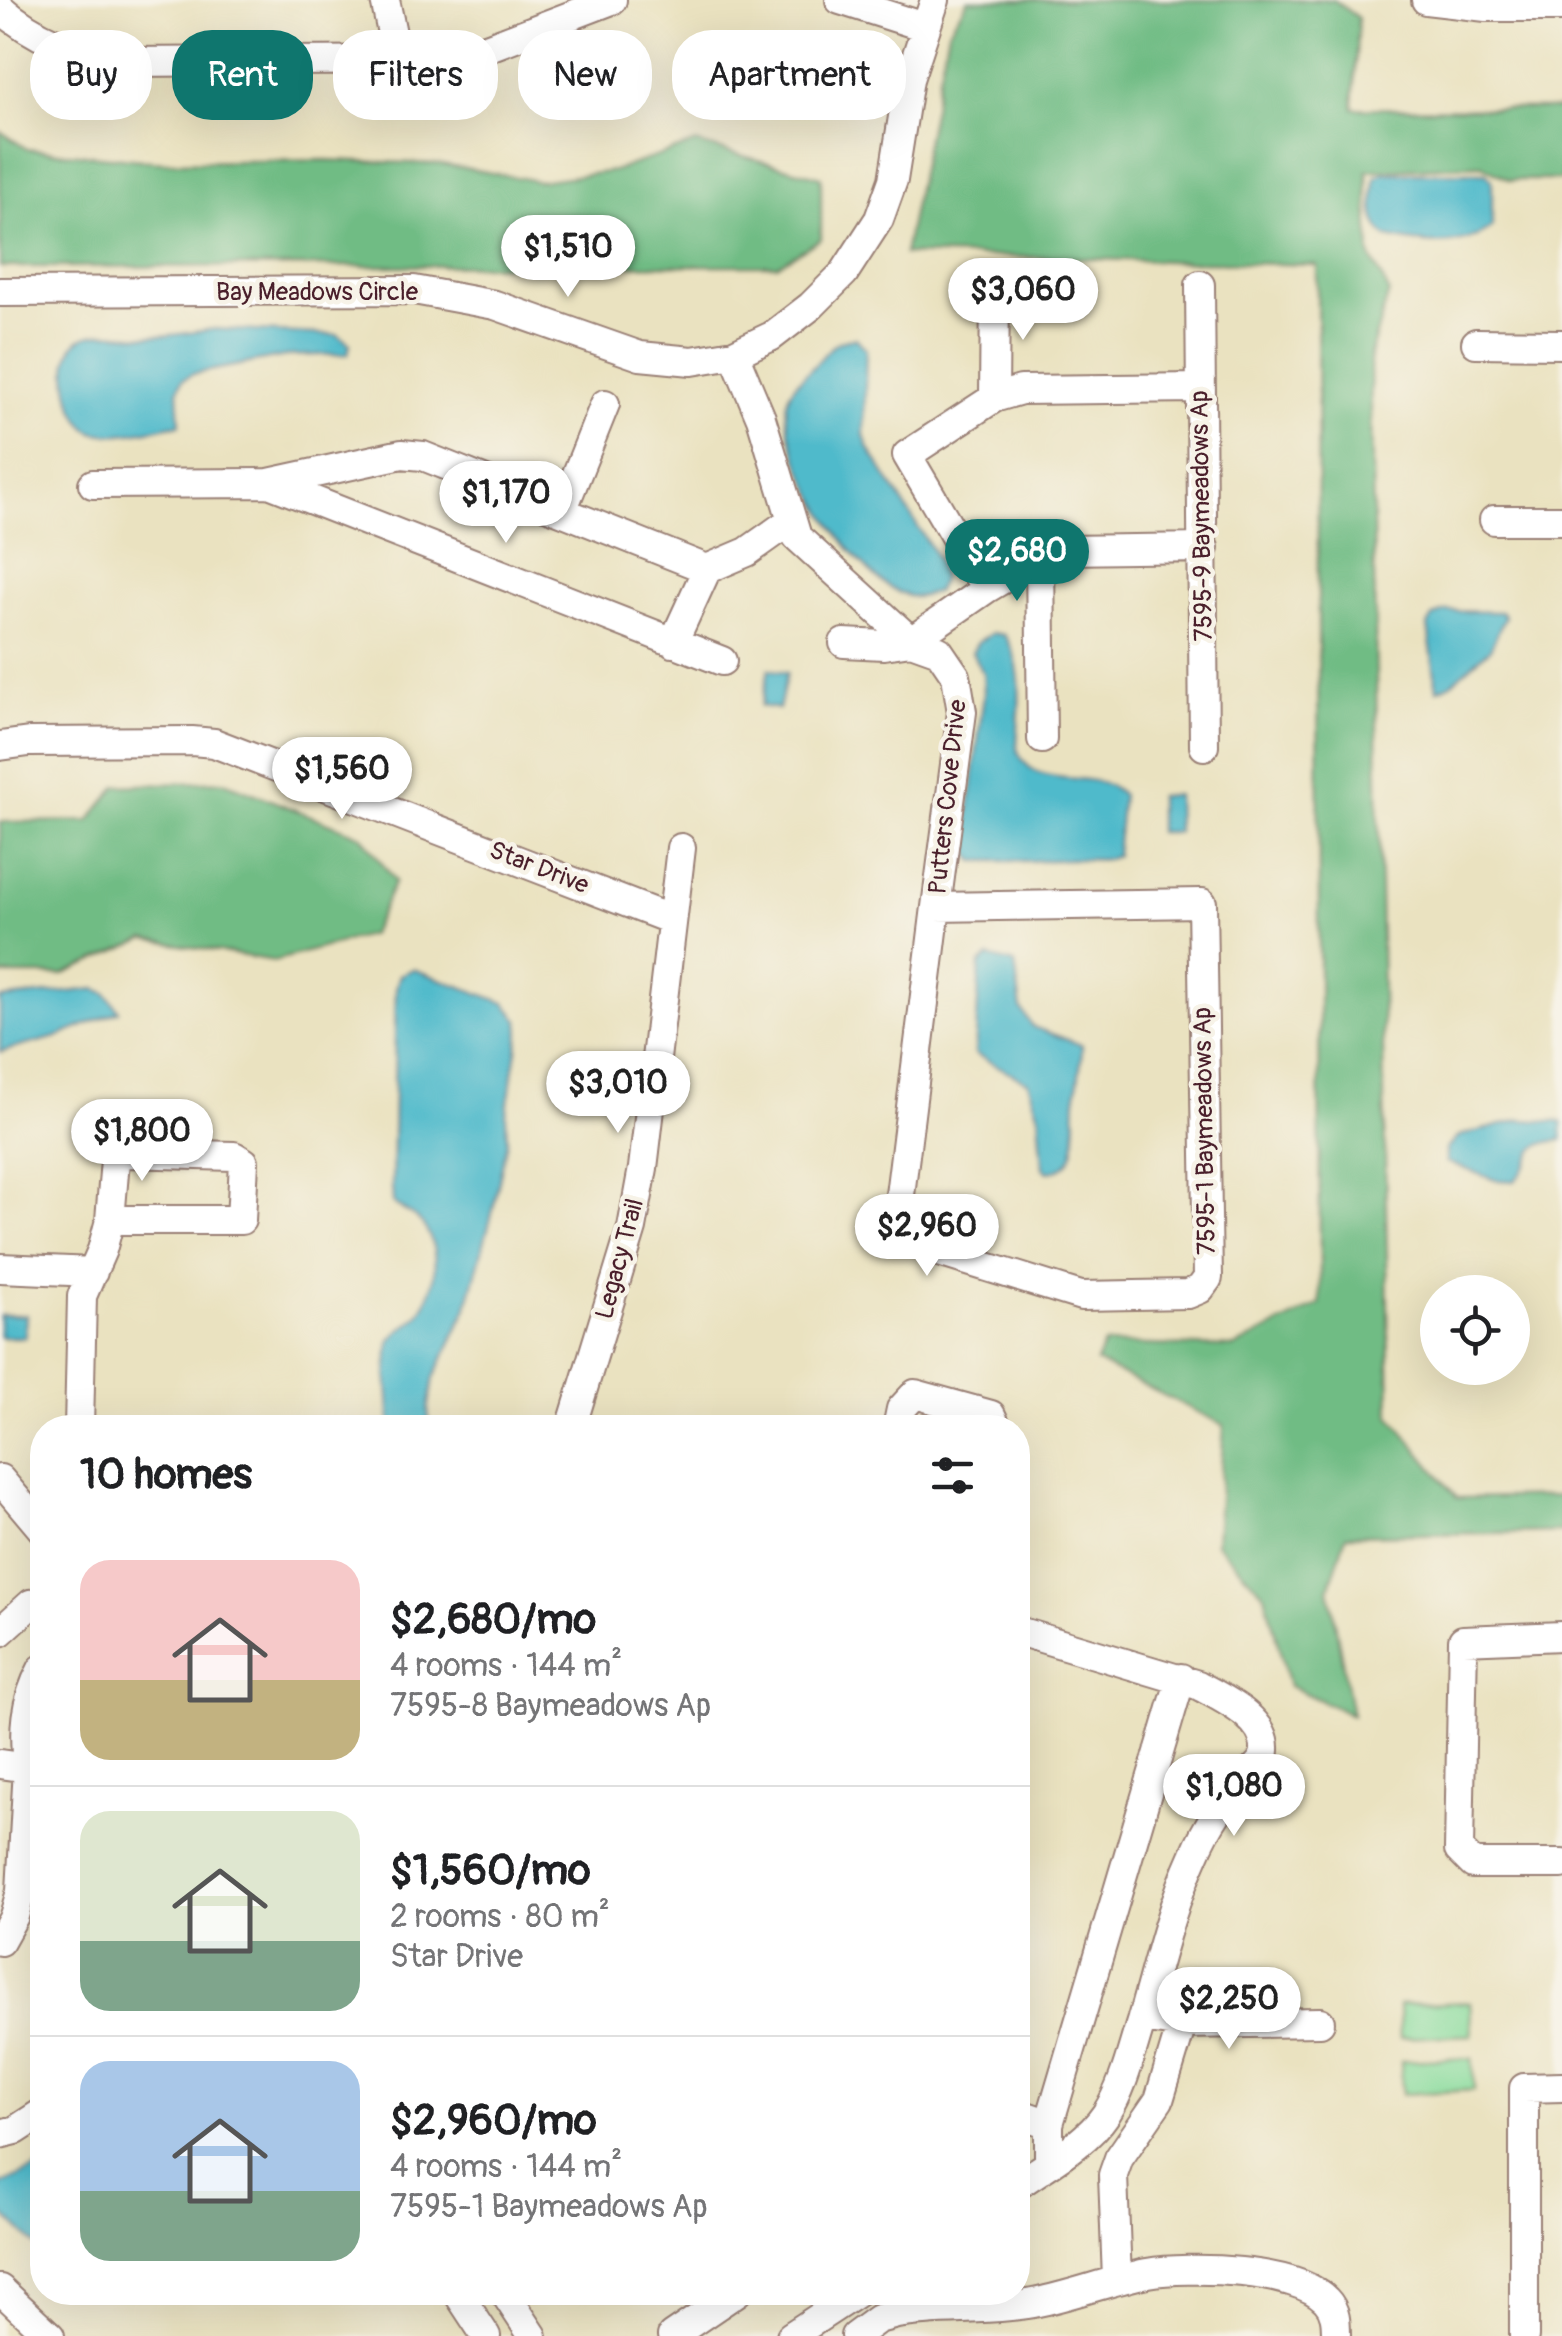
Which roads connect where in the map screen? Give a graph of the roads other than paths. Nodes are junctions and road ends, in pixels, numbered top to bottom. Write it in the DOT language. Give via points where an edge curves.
graph roads {
  1 [pos="386,0"];
  2 [pos="612,0"];
  3 [pos="840,0"];
  4 [pos="935,0"];
  5 [pos="1426,0"];
  6 [pos="1486,4"];
  7 [pos="1562,7"];
  8 [pos="0,8"];
  9 [pos="925,27"];
  10 [pos="392,30"];
  11 [pos="498,42"];
  12 [pos="333,62"];
  13 [pos="1200,285"];
  14 [pos="995,286"];
  15 [pos="0,292"];
  16 [pos="1476,343"];
  17 [pos="1562,344"];
  18 [pos="734,354"];
  19 [pos="1200,388"];
  20 [pos="994,398"];
  21 [pos="605,404"];
  22 [pos="269,482"];
  23 [pos="92,484"];
  24 [pos="562,511"];
  25 [pos="792,520"];
  26 [pos="1494,520"];
  27 [pos="1562,520"];
  28 [pos="1204,548"];
  29 [pos="1040,557"];
  30 [pos="707,569"];
  31 [pos="986,589"];
  32 [pos="912,641"];
  33 [pos="673,643"];
  34 [pos="844,643"];
  35 [pos="722,661"];
  36 [pos="1042,739"];
  37 [pos="0,746"];
  38 [pos="1204,746"];
  39 [pos="682,848"];
  40 [pos="936,907"];
  41 [pos="672,920"];
  42 [pos="110,1220"];
  43 [pos="0,1268"];
  44 [pos="93,1272"];
  45 [pos="79,1415"];
  46 [pos="575,1415"];
  47 [pos="900,1415"];
  48 [pos="991,1415"];
  49 [pos="0,1479"];
  50 [pos="30,1515"];
  51 [pos="30,1605"];
  52 [pos="0,1632"];
  53 [pos="1030,1634"];
  54 [pos="1562,1636"];
  55 [pos="1181,1678"];
  56 [pos="30,1696"];
  57 [pos="24,1761"];
  58 [pos="1562,1864"];
  59 [pos="0,1941"];
  60 [pos="1142,2018"];
  61 [pos="1320,2022"];
  62 [pos="1182,2024"];
  63 [pos="1562,2087"];
  64 [pos="1030,2117"];
  65 [pos="30,2121"];
  66 [pos="1049,2124"];
  67 [pos="0,2134"];
  68 [pos="1049,2162"];
  69 [pos="1030,2176"];
  70 [pos="1117,2280"];
  71 [pos="4,2303"];
  72 [pos="1030,2303"];
  73 [pos="466,2305"];
  74 [pos="513,2305"];
  75 [pos="717,2305"];
  76 [pos="841,2305"];
  77 [pos="870,2305"];
  78 [pos="1009,2305"];
  79 [pos="878,2319"];
  80 [pos="50,2336"];
  81 [pos="486,2336"];
  82 [pos="533,2336"];
  83 [pos="672,2336"];
  84 [pos="790,2336"];
  85 [pos="855,2336"];
  86 [pos="1336,2336"];
  87 [pos="1524,2336"];
  1 -- 10 [label="street"];
  2 -- 11 [label="street"];
  3 -- 9 [label="street"];
  4 -- 9 [label="street, Bay Meadows Circle"];
  5 -- 6 [label="street"];
  6 -- 7 [label="street"];
  8 -- 12 [label="street" via="43,38 96,58"];
  9 -- 18 [label="street, Bay Meadows Circle" via="879,219 844,274 811,306"];
  13 -- 19 [label="street, 7595-9 Baymeadows Ap"];
  14 -- 20 [label="street"];
  15 -- 18 [label="street, Bay Meadows Circle" via="432,292 496,305 640,356 692,361"];
  16 -- 17 [label="street"];
  18 -- 25 [label="street, Putters Cove Drive"];
  19 -- 20 [label="street" via="1021,390"];
  19 -- 28 [label="street, 7595-9 Baymeadows Ap"];
  20 -- 31 [label="street" via="907,454"];
  21 -- 24 [label="street"];
  22 -- 23 [label="street"];
  22 -- 24 [label="street" via="402,454 423,456"];
  22 -- 33 [label="street"];
  24 -- 30 [label="street"];
  25 -- 30 [label="street" via="747,552"];
  25 -- 32 [label="street, Putters Cove Drive" via="797,537"];
  26 -- 27 [label="street"];
  28 -- 29 [label="street" via="1066,550"];
  28 -- 38 [label="street, 7595-9 Baymeadows Ap"];
  29 -- 31 [label="street"];
  29 -- 36 [label="street"];
  30 -- 33 [label="street"];
  31 -- 32 [label="street"];
  32 -- 34 [label="street"];
  32 -- 40 [label="street, Putters Cove Drive" via="940,651 961,692"];
  33 -- 35 [label="street"];
  37 -- 41 [label="street, Star Drive" via="214,744"];
  39 -- 41 [label="street, Legacy Trail"];
  40 -- 40 [label="street, 7595-1 Baymeadows Ap" via="896,1219 906,1239 1081,1296 1200,1290 1208,1278 1202,902"];
  41 -- 46 [label="street, Legacy Trail" via="632,1228"];
  42 -- 42 [label="street" via="115,1160 124,1154 234,1156 244,1162 242,1220"];
  42 -- 44 [label="street"];
  43 -- 44 [label="street"];
  44 -- 45 [label="street" via="82,1296"];
  47 -- 48 [label="street" via="914,1394"];
  49 -- 50 [label="street"];
  51 -- 52 [label="street"];
  53 -- 55 [label="street"];
  54 -- 58 [label="street" via="1463,1640 1460,1832 1460,1850 1473,1864"];
  55 -- 60 [label="street" via="1258,1726 1265,1756 1206,1829"];
  55 -- 66 [label="street"];
  56 -- 57 [label="street"];
  57 -- 59 [label="street" via="21,1891"];
  60 -- 62 [label="street"];
  60 -- 68 [label="street" via="1104,2116"];
  61 -- 62 [label="street"];
  62 -- 70 [label="street" via="1159,2100 1113,2175"];
  63 -- 87 [label="street" via="1524,2088"];
  64 -- 66 [label="street"];
  65 -- 67 [label="street"];
  66 -- 68 [label="street"];
  68 -- 69 [label="street"];
  70 -- 72 [label="street"];
  70 -- 86 [label="street" via="1220,2270 1283,2280 1327,2300"];
  71 -- 80 [label="street"];
  73 -- 81 [label="street"];
  74 -- 82 [label="street"];
  75 -- 83 [label="street"];
  76 -- 84 [label="street"];
  77 -- 79 [label="street"];
  78 -- 79 [label="street"];
  79 -- 85 [label="street"];
}
